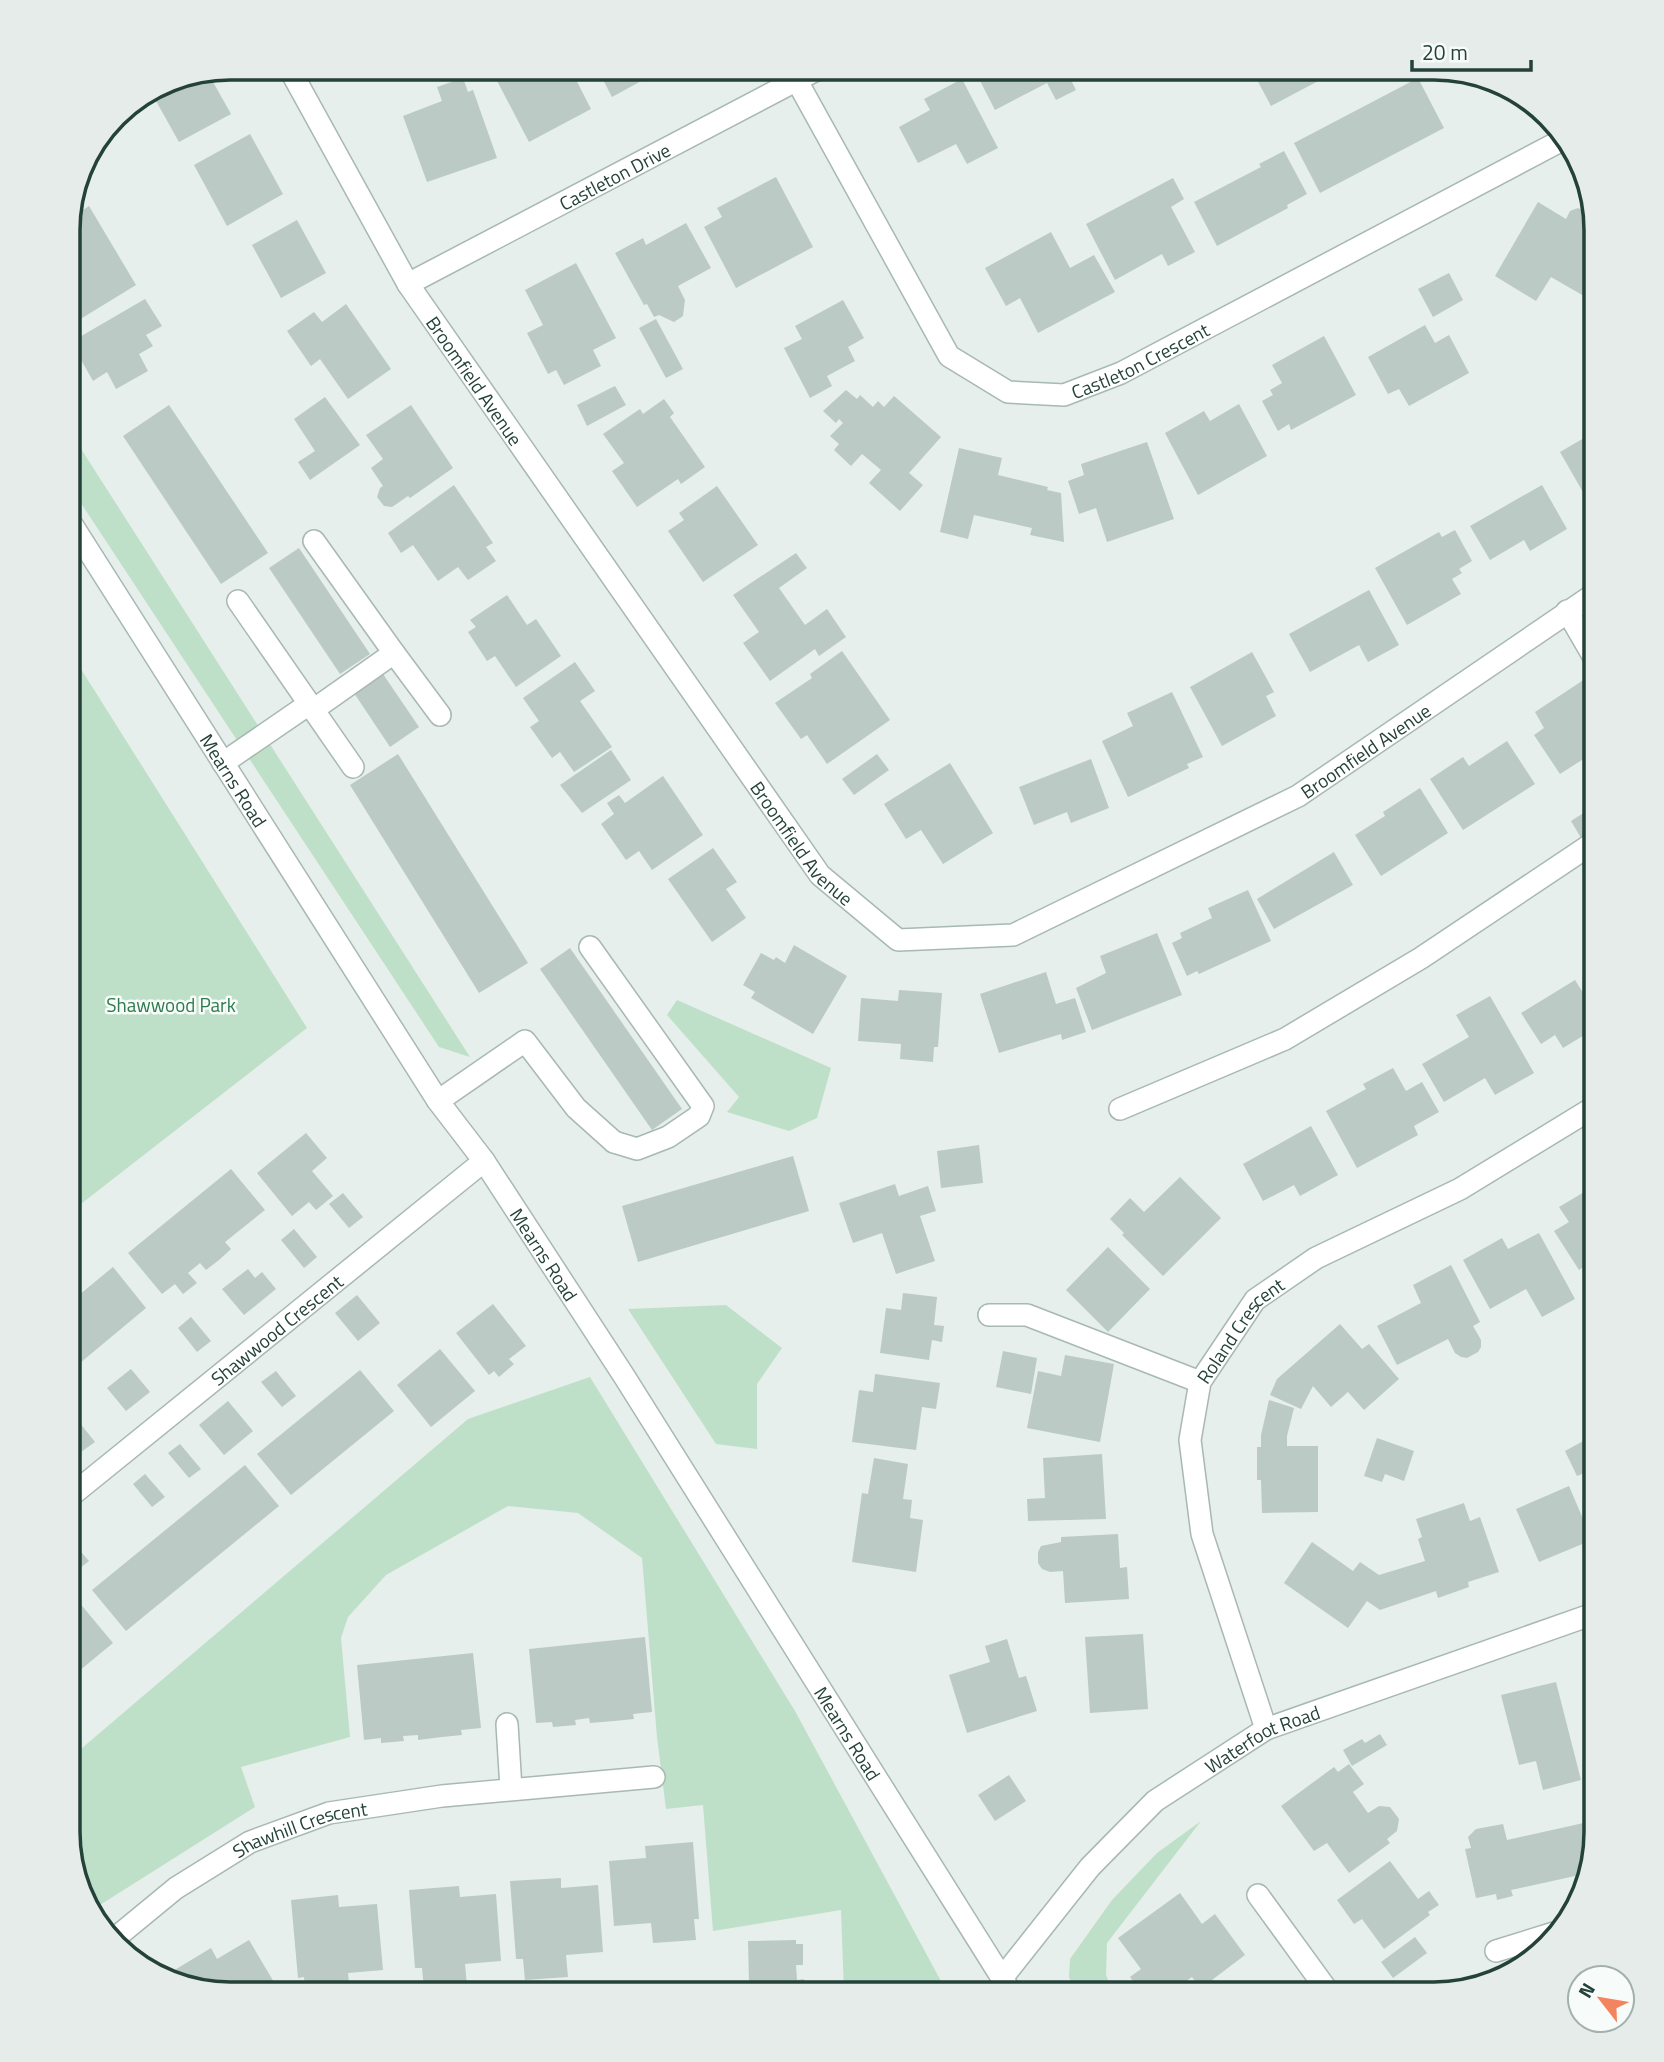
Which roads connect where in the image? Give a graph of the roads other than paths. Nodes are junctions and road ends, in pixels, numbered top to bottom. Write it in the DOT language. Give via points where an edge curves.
graph roads {
  1 [pos="296,81"];
  2 [pos="797,81"];
  3 [pos="1555,144"];
  4 [pos="408,284"];
  5 [pos="81,539"];
  6 [pos="314,541"];
  7 [pos="1584,600"];
  8 [pos="237,601"];
  9 [pos="1567,611"];
  10 [pos="1584,640"];
  11 [pos="394,653"];
  12 [pos="311,707"];
  13 [pos="440,715"];
  14 [pos="223,763"];
  15 [pos="353,767"];
  16 [pos="1584,849"];
  17 [pos="590,947"];
  18 [pos="438,1101"];
  19 [pos="1120,1109"];
  20 [pos="1584,1112"];
  21 [pos="484,1161"];
  22 [pos="989,1315"];
  23 [pos="1200,1382"];
  24 [pos="80,1487"];
  25 [pos="1584,1617"];
  26 [pos="506,1724"];
  27 [pos="1266,1729"];
  28 [pos="654,1777"];
  29 [pos="511,1789"];
  30 [pos="1258,1895"];
  31 [pos="121,1933"];
  32 [pos="1538,1938"];
  33 [pos="1496,1951"];
  34 [pos="1004,1982"];
  35 [pos="1010,1982"];
  36 [pos="1321,1982"];
  1 -- 4 [label="street, Broomfield Avenue"];
  2 -- 3 [label="street, Castleton Crescent" via="949,356 1008,391 1064,395 1121,373"];
  2 -- 4 [label="street, Castleton Drive"];
  4 -- 9 [label="street, Broomfield Avenue" via="820,875 898,940 1013,934 1298,796"];
  5 -- 14 [label="street, Mearns Road"];
  6 -- 11 [label="street"];
  7 -- 9 [label="street, Broomfield Avenue"];
  8 -- 12 [label="street"];
  9 -- 10 [label="street"];
  11 -- 12 [label="street"];
  11 -- 13 [label="street"];
  12 -- 14 [label="street"];
  12 -- 15 [label="street"];
  14 -- 18 [label="street, Mearns Road"];
  16 -- 19 [label="street" via="1421,958 1285,1039"];
  17 -- 18 [label="street" via="703,1106 699,1115 637,1149 614,1142 576,1108 525,1041"];
  18 -- 21 [label="street, Mearns Road"];
  20 -- 23 [label="street, Roland Crescent" via="1460,1189 1316,1258 1255,1300"];
  21 -- 24 [label="street, Shawwood Crescent"];
  21 -- 34 [label="street, Mearns Road"];
  22 -- 23 [label="street" via="1027,1315"];
  23 -- 27 [label="street, Roland Crescent" via="1190,1440 1202,1534"];
  25 -- 27 [label="street, Waterfoot Road"];
  26 -- 29 [label="street"];
  27 -- 35 [label="street, Waterfoot Road" via="1155,1801 1090,1867"];
  28 -- 29 [label="street, Shawhill Crescent"];
  29 -- 31 [label="street, Shawhill Crescent" via="329,1813 250,1842 176,1888"];
  30 -- 36 [label="street"];
  32 -- 33 [label="street"];
}
